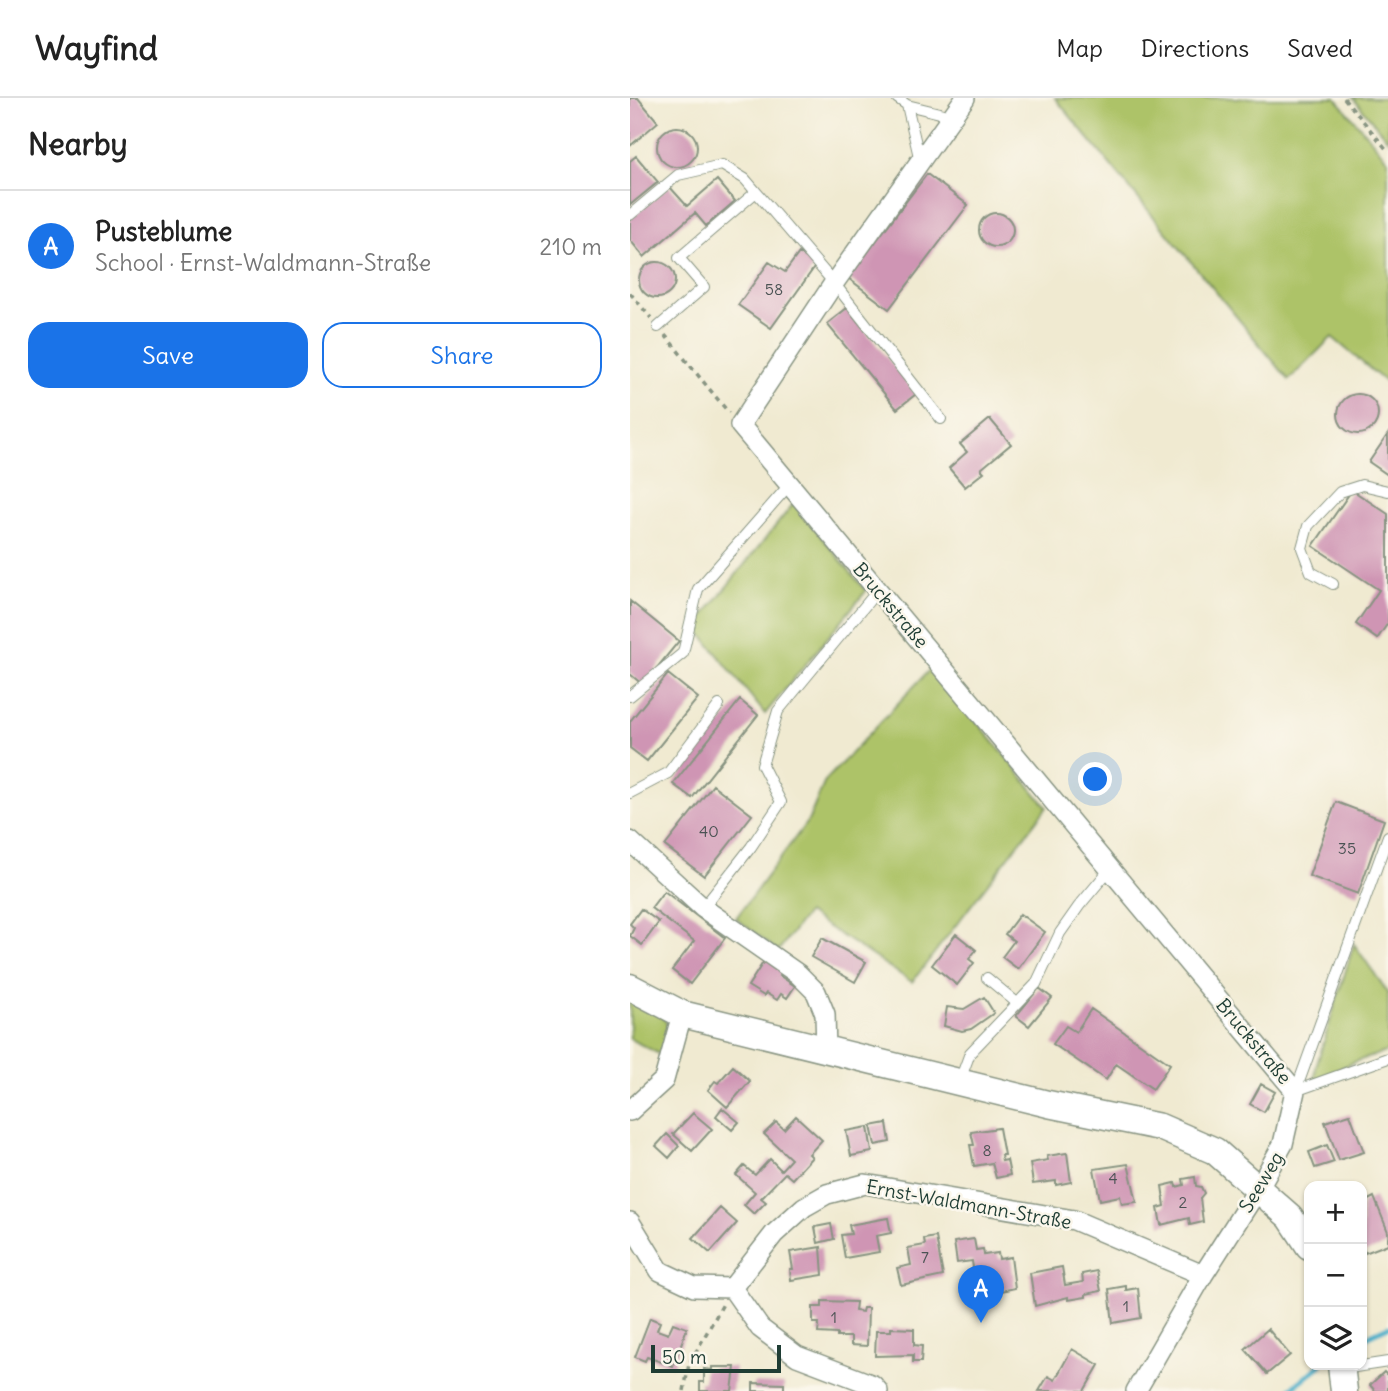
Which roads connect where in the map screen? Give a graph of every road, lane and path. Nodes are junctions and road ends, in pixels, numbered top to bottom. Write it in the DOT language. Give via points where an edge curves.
graph roads {
  1 [pos="897,98"];
  2 [pos="965,98"];
  3 [pos="1344,98"];
  4 [pos="907,106"];
  5 [pos="951,116"];
  6 [pos="1388,151"];
  7 [pos="920,161"];
  8 [pos="755,192"];
  9 [pos="630,215"];
  10 [pos="834,283"];
  11 [pos="630,293"];
  12 [pos="659,327"];
  13 [pos="941,419"];
  14 [pos="740,425"];
  15 [pos="790,484"];
  16 [pos="1388,491"];
  17 [pos="1333,584"];
  18 [pos="878,590"];
  19 [pos="630,696"];
  20 [pos="719,705"];
  21 [pos="630,793"];
  22 [pos="1388,836"];
  23 [pos="630,841"];
  24 [pos="1110,869"];
  25 [pos="703,908"];
  26 [pos="987,978"];
  27 [pos="630,987"];
  28 [pos="1017,1003"];
  29 [pos="682,1014"];
  30 [pos="826,1050"];
  31 [pos="1388,1058"];
  32 [pos="960,1082"];
  33 [pos="1295,1091"];
  34 [pos="630,1111"];
  35 [pos="1258,1189"];
  36 [pos="630,1222"];
  37 [pos="1308,1244"];
  38 [pos="1203,1275"];
  39 [pos="732,1288"];
  40 [pos="1388,1362"];
  41 [pos="1342,1375"];
  42 [pos="684,1391"];
  43 [pos="878,1391"];
  44 [pos="1136,1391"];
  1 -- 4 [label="lane"];
  2 -- 5 [label="street"];
  3 -- 6 [label="path"];
  4 -- 5 [label="lane"];
  4 -- 7 [label="lane"];
  5 -- 7 [label="street"];
  7 -- 10 [label="street"];
  8 -- 9 [label="lane" via="745,179 722,165 678,175"];
  8 -- 10 [label="lane"];
  8 -- 12 [label="lane" via="679,258 704,287"];
  10 -- 13 [label="lane"];
  10 -- 14 [label="street"];
  11 -- 12 [label="path"];
  12 -- 14 [label="path"];
  14 -- 15 [label="street, Bruckstraße"];
  15 -- 18 [label="street, Bruckstraße"];
  15 -- 19 [label="lane" via="698,589 683,653"];
  16 -- 17 [label="lane" via="1362,485 1340,492 1308,526 1302,548 1311,572"];
  18 -- 24 [label="street, Bruckstraße"];
  18 -- 25 [label="lane" via="778,711 762,765 781,802"];
  20 -- 21 [label="lane" via="668,773"];
  22 -- 33 [label="lane, Seeweg"];
  23 -- 25 [label="street"];
  24 -- 28 [label="lane" via="1072,915 1035,984"];
  24 -- 33 [label="street, Bruckstraße"];
  25 -- 30 [label="street" via="798,974 816,992 825,1014"];
  26 -- 28 [label="lane"];
  27 -- 29 [label="street"];
  28 -- 32 [label="lane" via="970,1053"];
  29 -- 30 [label="street"];
  29 -- 34 [label="street" via="663,1080"];
  30 -- 32 [label="street"];
  31 -- 33 [label="lane"];
  32 -- 35 [label="street" via="1160,1127 1216,1151"];
  33 -- 35 [label="street, Seeweg" via="1283,1144"];
  35 -- 37 [label="street" via="1290,1217"];
  35 -- 38 [label="street, Seeweg"];
  36 -- 39 [label="street" via="660,1271 694,1287"];
  38 -- 39 [label="street, Ernst-Waldmann-Straße" via="1073,1220 865,1184 827,1194 804,1207 774,1234"];
  38 -- 44 [label="street, Seeweg"];
  39 -- 42 [label="path" via="689,1364"];
  39 -- 43 [label="street" via="760,1328 797,1356 873,1385"];
  40 -- 41 [label="lane"];
}
